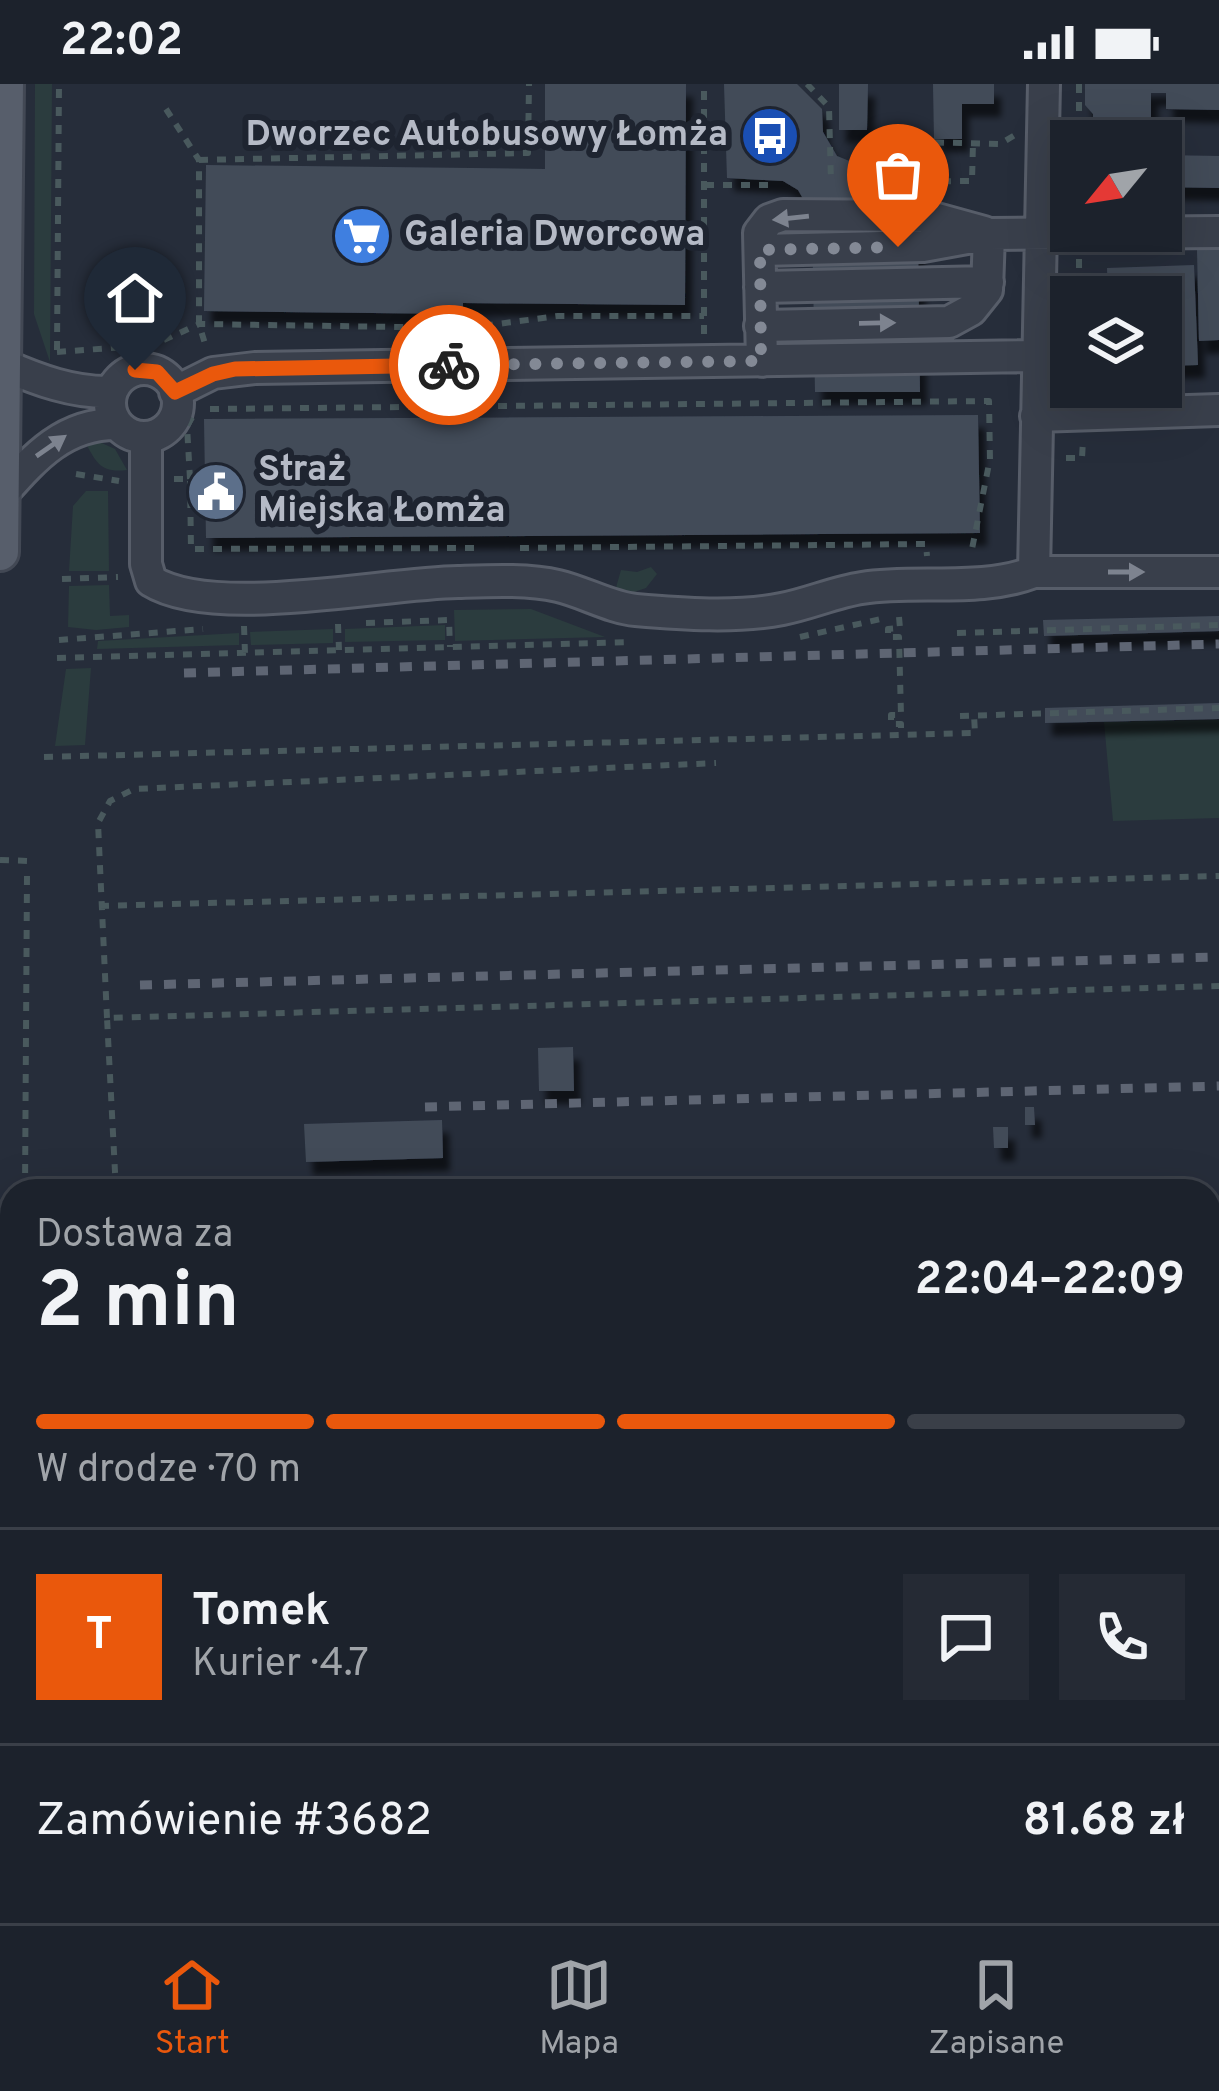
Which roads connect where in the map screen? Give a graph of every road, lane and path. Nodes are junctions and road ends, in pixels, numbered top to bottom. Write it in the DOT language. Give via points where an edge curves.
graph roads {
  1 [pos="5,84"];
  2 [pos="59,84"];
  3 [pos="529,84"];
  4 [pos="704,84"];
  5 [pos="807,84"];
  6 [pos="1044,84"];
  7 [pos="1079,84"];
  8 [pos="166,109"];
  9 [pos="1079,120"];
  10 [pos="1017,126"];
  11 [pos="917,142"];
  12 [pos="974,143"];
  13 [pos="814,155"];
  14 [pos="830,155"];
  15 [pos="199,160"];
  16 [pos="831,183"];
  17 [pos="792,184"];
  18 [pos="811,184"];
  19 [pos="705,185"];
  20 [pos="1219,232"];
  21 [pos="1044,233"];
  22 [pos="989,234"];
  23 [pos="988,282"];
  24 [pos="760,287"];
  25 [pos="704,316"];
  26 [pos="199,324"];
  27 [pos="760,326"];
  28 [pos="57,352"];
  29 [pos="1038,356"];
  30 [pos="761,361"];
  31 [pos="704,362"];
  32 [pos="4,365"];
  33 [pos="213,374"];
  34 [pos="62,386"];
  35 [pos="111,392"];
  36 [pos="175,392"];
  37 [pos="223,408"];
  38 [pos="1219,410"];
  39 [pos="1036,416"];
  40 [pos="116,424"];
  41 [pos="146,437"];
  42 [pos="76,474"];
  43 [pos="149,479"];
  44 [pos="190,479"];
  45 [pos="1,495"];
  46 [pos="476,548"];
  47 [pos="500,548"];
  48 [pos="0,552"];
  49 [pos="927,559"];
  50 [pos="970,564"];
  51 [pos="1034,572"];
  52 [pos="1219,572"];
  53 [pos="149,576"];
  54 [pos="62,579"];
  55 [pos="899,616"];
  56 [pos="918,616"];
  57 [pos="975,622"];
  58 [pos="1219,625"];
  59 [pos="976,632"];
  60 [pos="957,633"];
  61 [pos="788,638"];
  62 [pos="653,641"];
  63 [pos="57,658"];
  64 [pos="1219,709"];
  65 [pos="974,715"];
  66 [pos="960,716"];
  67 [pos="901,735"];
  68 [pos="44,757"];
  69 [pos="716,763"];
  70 [pos="0,860"];
  71 [pos="29,861"];
  72 [pos="27,875"];
  73 [pos="1219,876"];
  74 [pos="100,906"];
  75 [pos="1219,986"];
  76 [pos="107,1018"];
  77 [pos="25,1179"];
  78 [pos="115,1179"];
  1 -- 32 [label="main road"];
  2 -- 28 [label="path"];
  3 -- 15 [label="path" via="528,153"];
  4 -- 19 [label="path"];
  5 -- 14 [label="path" via="829,107"];
  6 -- 21 [label="street"];
  7 -- 9 [label="path"];
  8 -- 15 [label="path"];
  10 -- 12 [label="path" via="1009,141"];
  11 -- 12 [label="path"];
  12 -- 16 [label="path" via="973,181"];
  13 -- 14 [label="path"];
  14 -- 16 [label="path"];
  15 -- 26 [label="path"];
  16 -- 18 [label="path"];
  17 -- 19 [label="path"];
  19 -- 25 [label="path"];
  20 -- 21 [label="street"];
  21 -- 22 [label="street"];
  21 -- 29 [label="street"];
  22 -- 23 [label="street"];
  22 -- 24 [label="street, one-way" via="926,216 783,215 759,233"];
  23 -- 24 [label="street"];
  27 -- 23 [label="street, one-way" via="949,322 971,310"];
  24 -- 27 [label="street"];
  25 -- 26 [label="path" via="558,316 467,328"];
  25 -- 31 [label="path"];
  26 -- 28 [label="path" via="153,345"];
  26 -- 33 [label="path"];
  27 -- 30 [label="street"];
  28 -- 34 [label="path"];
  29 -- 30 [label="street"];
  29 -- 39 [label="street"];
  30 -- 31 [label="street"];
  31 -- 33 [label="street"];
  32 -- 34 [label="street"];
  32 -- 45 [label="main road"];
  33 -- 36 [label="street"];
  33 -- 37 [label="path"];
  34 -- 35 [label="street"];
  35 -- 36 [label="street" via="125,375 146,369"];
  35 -- 40 [label="street"];
  36 -- 41 [label="street" via="174,420"];
  37 -- 44 [label="path" via="196,413 187,426"];
  37 -- 50 [label="path" via="989,400 990,459"];
  38 -- 39 [label="street"];
  39 -- 51 [label="street"];
  40 -- 41 [label="street"];
  45 -- 40 [label="street, one-way" via="67,434"];
  41 -- 43 [label="street"];
  42 -- 43 [label="path"];
  43 -- 44 [label="path"];
  43 -- 53 [label="street"];
  44 -- 46 [label="path" via="191,549"];
  45 -- 48 [label="main road"];
  47 -- 49 [label="path" via="926,544"];
  51 -- 52 [label="street, one-way"];
  51 -- 53 [label="street" via="716,612 630,610 553,584 455,582 243,598 168,592"];
  53 -- 54 [label="path"];
  55 -- 56 [label="path"];
  55 -- 61 [label="path"];
  55 -- 67 [label="path" via="900,628 888,629 888,637 898,637 901,715 891,715 891,724 901,724"];
  57 -- 59 [label="path"];
  58 -- 59 [label="path"];
  59 -- 60 [label="path"];
  62 -- 63 [label="path"];
  64 -- 65 [label="path"];
  65 -- 66 [label="path"];
  65 -- 67 [label="path" via="975,733"];
  67 -- 68 [label="path"];
  69 -- 74 [label="path" via="134,789 110,802 98,823"];
  70 -- 71 [label="path"];
  72 -- 77 [label="path"];
  73 -- 74 [label="path"];
  74 -- 76 [label="path"];
  75 -- 76 [label="path"];
  76 -- 78 [label="path"];
}
